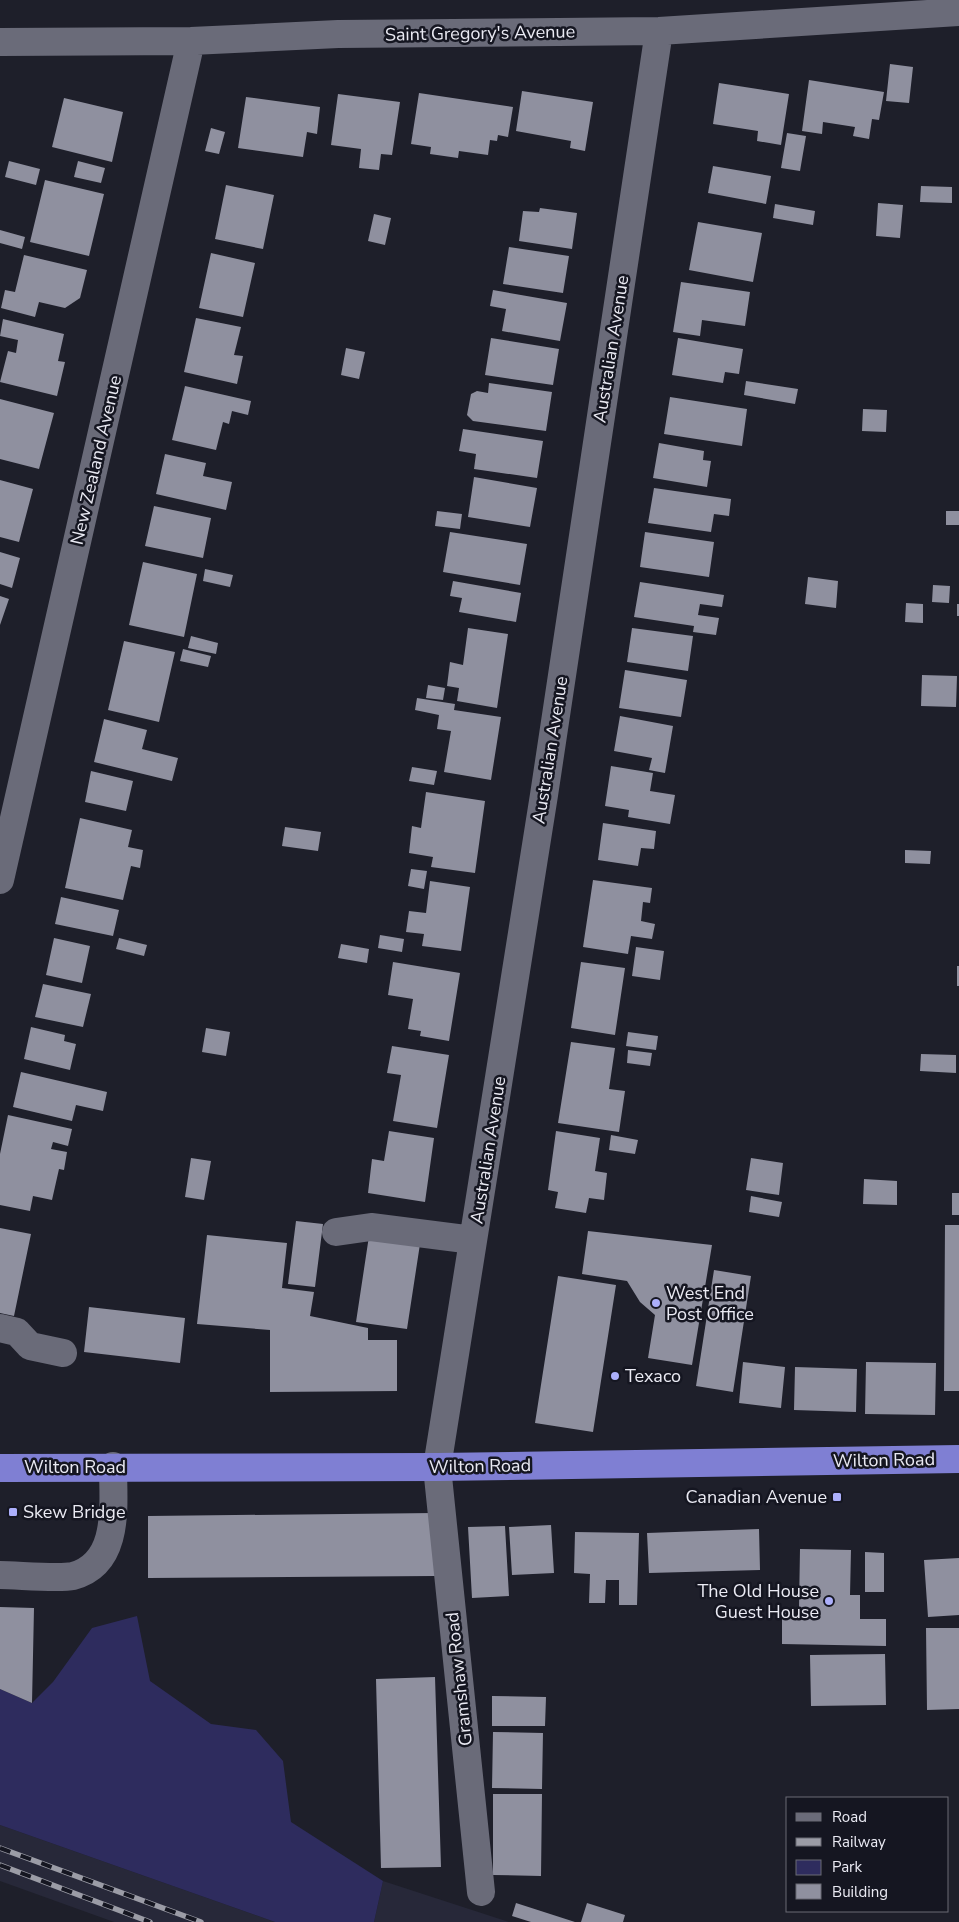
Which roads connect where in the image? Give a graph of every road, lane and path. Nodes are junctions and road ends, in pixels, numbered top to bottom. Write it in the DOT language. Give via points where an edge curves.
graph roads {
  1 [pos="950,8"];
  2 [pos="659,31"];
  3 [pos="191,40"];
  4 [pos="0,42"];
  5 [pos="0,880"];
  6 [pos="336,1232"];
  7 [pos="473,1240"];
  8 [pos="0,1328"];
  9 [pos="63,1353"];
  10 [pos="959,1459"];
  11 [pos="113,1466"];
  12 [pos="437,1467"];
  13 [pos="0,1468"];
  14 [pos="0,1575"];
  15 [pos="481,1892"];
  1 -- 2 [label="street, Saint Gregory's Avenue"];
  2 -- 3 [label="street, Saint Gregory's Avenue" via="338,34"];
  2 -- 7 [label="street, Australian Avenue"];
  3 -- 4 [label="street, Saint Gregory's Avenue"];
  3 -- 5 [label="street, New Zealand Avenue"];
  6 -- 7 [label="street" via="371,1227"];
  7 -- 12 [label="street, Australian Avenue"];
  8 -- 9 [label="street" via="17,1332 30,1346"];
  10 -- 12 [label="highway, Wilton Road"];
  11 -- 12 [label="highway, Wilton Road"];
  11 -- 13 [label="highway, Wilton Road"];
  11 -- 14 [label="street" via="112,1524 107,1550 90,1568 72,1576"];
  12 -- 15 [label="street, Gramshaw Road"];
}
